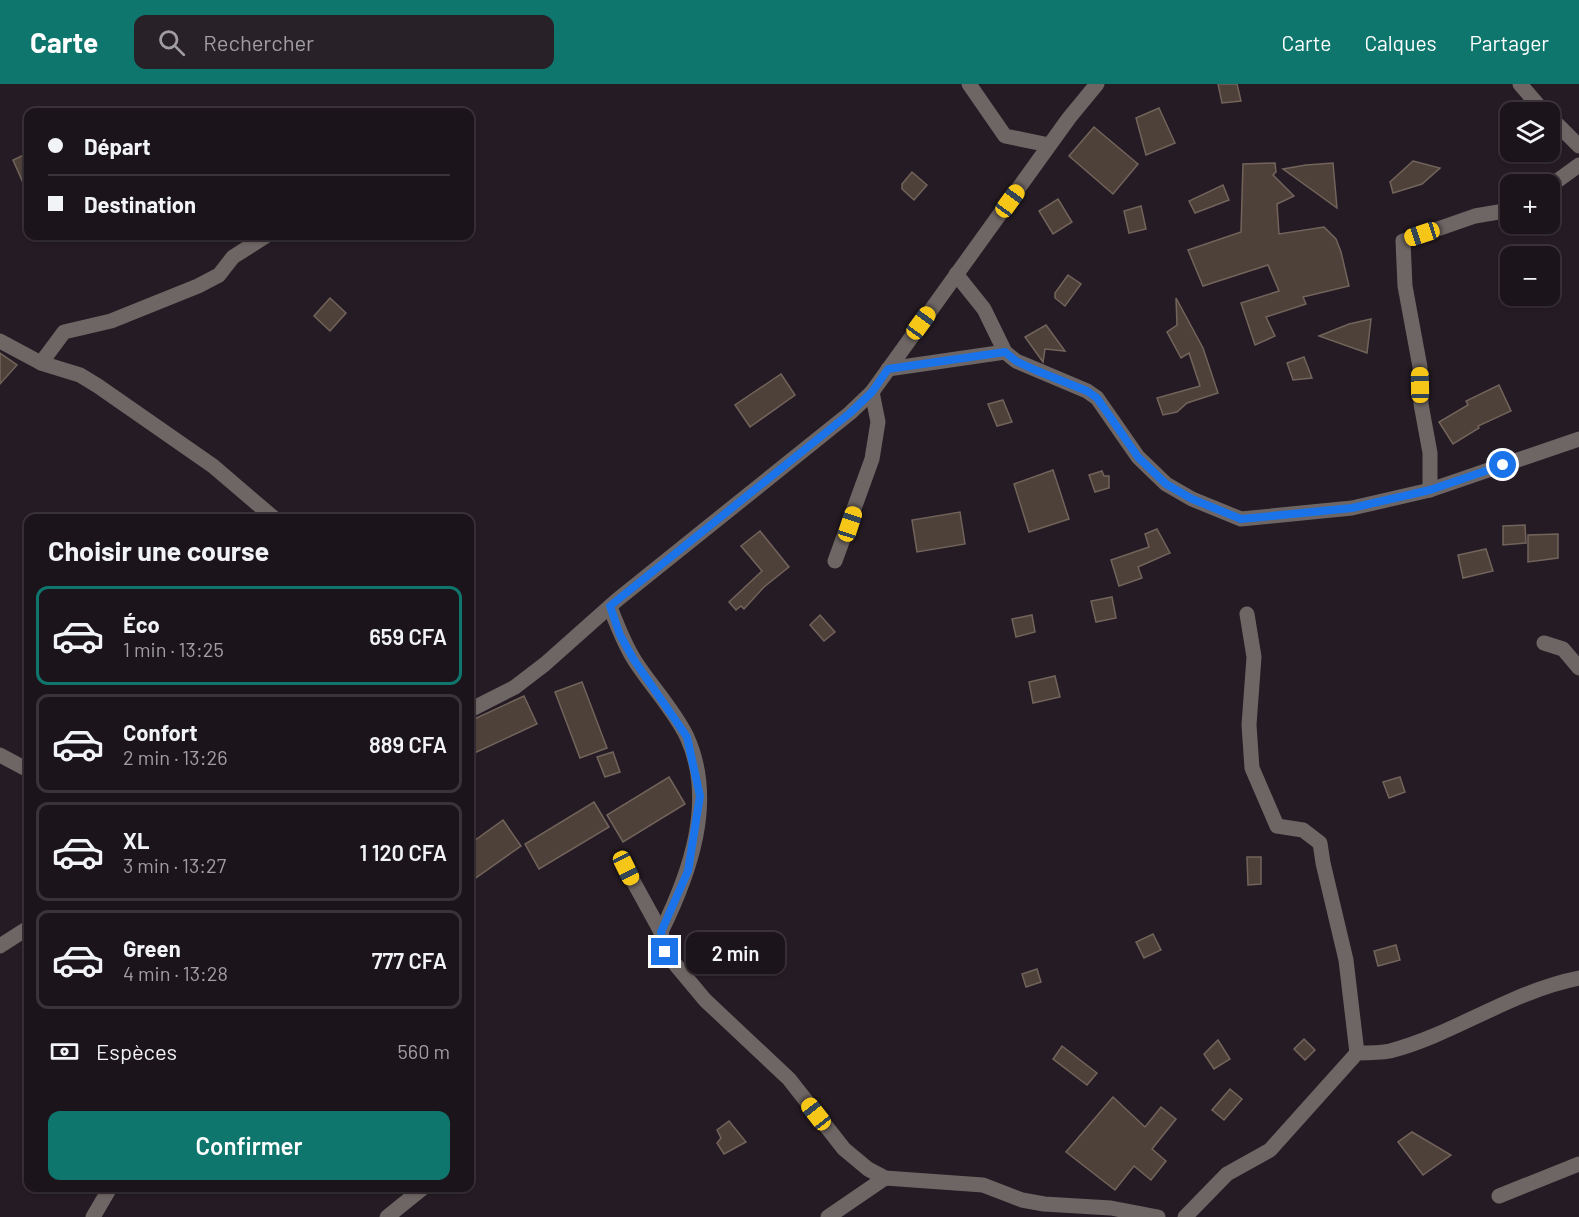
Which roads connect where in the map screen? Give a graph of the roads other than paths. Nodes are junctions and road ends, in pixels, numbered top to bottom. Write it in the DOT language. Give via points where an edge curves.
graph roads {
  1 [pos="969,84"];
  2 [pos="1097,84"];
  3 [pos="1520,84"];
  4 [pos="1536,102"];
  5 [pos="1560,127"];
  6 [pos="1049,145"];
  7 [pos="1579,146"];
  8 [pos="1579,165"];
  9 [pos="1560,179"];
  10 [pos="1500,212"];
  11 [pos="260,240"];
  12 [pos="956,274"];
  13 [pos="0,341"];
  14 [pos="1005,352"];
  15 [pos="41,363"];
  16 [pos="888,369"];
  17 [pos="872,392"];
  18 [pos="1579,439"];
  19 [pos="1430,490"];
  20 [pos="269,514"];
  21 [pos="835,561"];
  22 [pos="610,606"];
  23 [pos="1247,614"];
  24 [pos="1544,643"];
  25 [pos="1579,668"];
  26 [pos="474,708"];
  27 [pos="0,755"];
  28 [pos="24,768"];
  29 [pos="621,859"];
  30 [pos="24,931"];
  31 [pos="661,932"];
  32 [pos="0,946"];
  33 [pos="1579,978"];
  34 [pos="1357,1053"];
  35 [pos="1579,1164"];
  36 [pos="885,1178"];
  37 [pos="108,1192"];
  38 [pos="418,1192"];
  39 [pos="1499,1196"];
  40 [pos="93,1217"];
  41 [pos="387,1217"];
  42 [pos="828,1217"];
  43 [pos="1158,1217"];
  44 [pos="1185,1217"];
  1 -- 6 [label="street" via="1005,136"];
  2 -- 6 [label="street"];
  3 -- 4 [label="street"];
  5 -- 7 [label="street"];
  6 -- 12 [label="street"];
  8 -- 9 [label="street"];
  10 -- 19 [label="street" via="1474,216 1403,241 1405,286 1420,367 1420,404 1430,453"];
  11 -- 15 [label="street" via="233,257 219,275 198,286 111,321 64,332"];
  12 -- 14 [label="street" via="984,309"];
  12 -- 16 [label="street"];
  13 -- 15 [label="street"];
  14 -- 16 [label="street"];
  14 -- 19 [label="street" via="1016,361 1097,398 1138,457 1166,484 1241,519 1352,508"];
  15 -- 20 [label="street" via="80,375 98,386 213,466"];
  16 -- 17 [label="street"];
  17 -- 21 [label="street" via="878,422 872,459"];
  17 -- 22 [label="street"];
  18 -- 19 [label="street"];
  22 -- 26 [label="street" via="515,687"];
  22 -- 31 [label="street" via="634,660 687,737 700,796 688,871"];
  23 -- 34 [label="street" via="1254,657 1249,725 1252,768 1277,826 1303,830 1320,843 1346,960"];
  24 -- 25 [label="street" via="1563,649"];
  27 -- 28 [label="street"];
  29 -- 31 [label="street"];
  30 -- 32 [label="street"];
  31 -- 36 [label="street" via="665,952 705,1000 789,1079 844,1149"];
  33 -- 34 [label="street" via="1389,1051"];
  34 -- 44 [label="street" via="1270,1150 1227,1174"];
  35 -- 39 [label="street"];
  36 -- 42 [label="street"];
  36 -- 43 [label="street" via="983,1185 1022,1200 1111,1208"];
  37 -- 40 [label="street"];
  38 -- 41 [label="street"];
}
